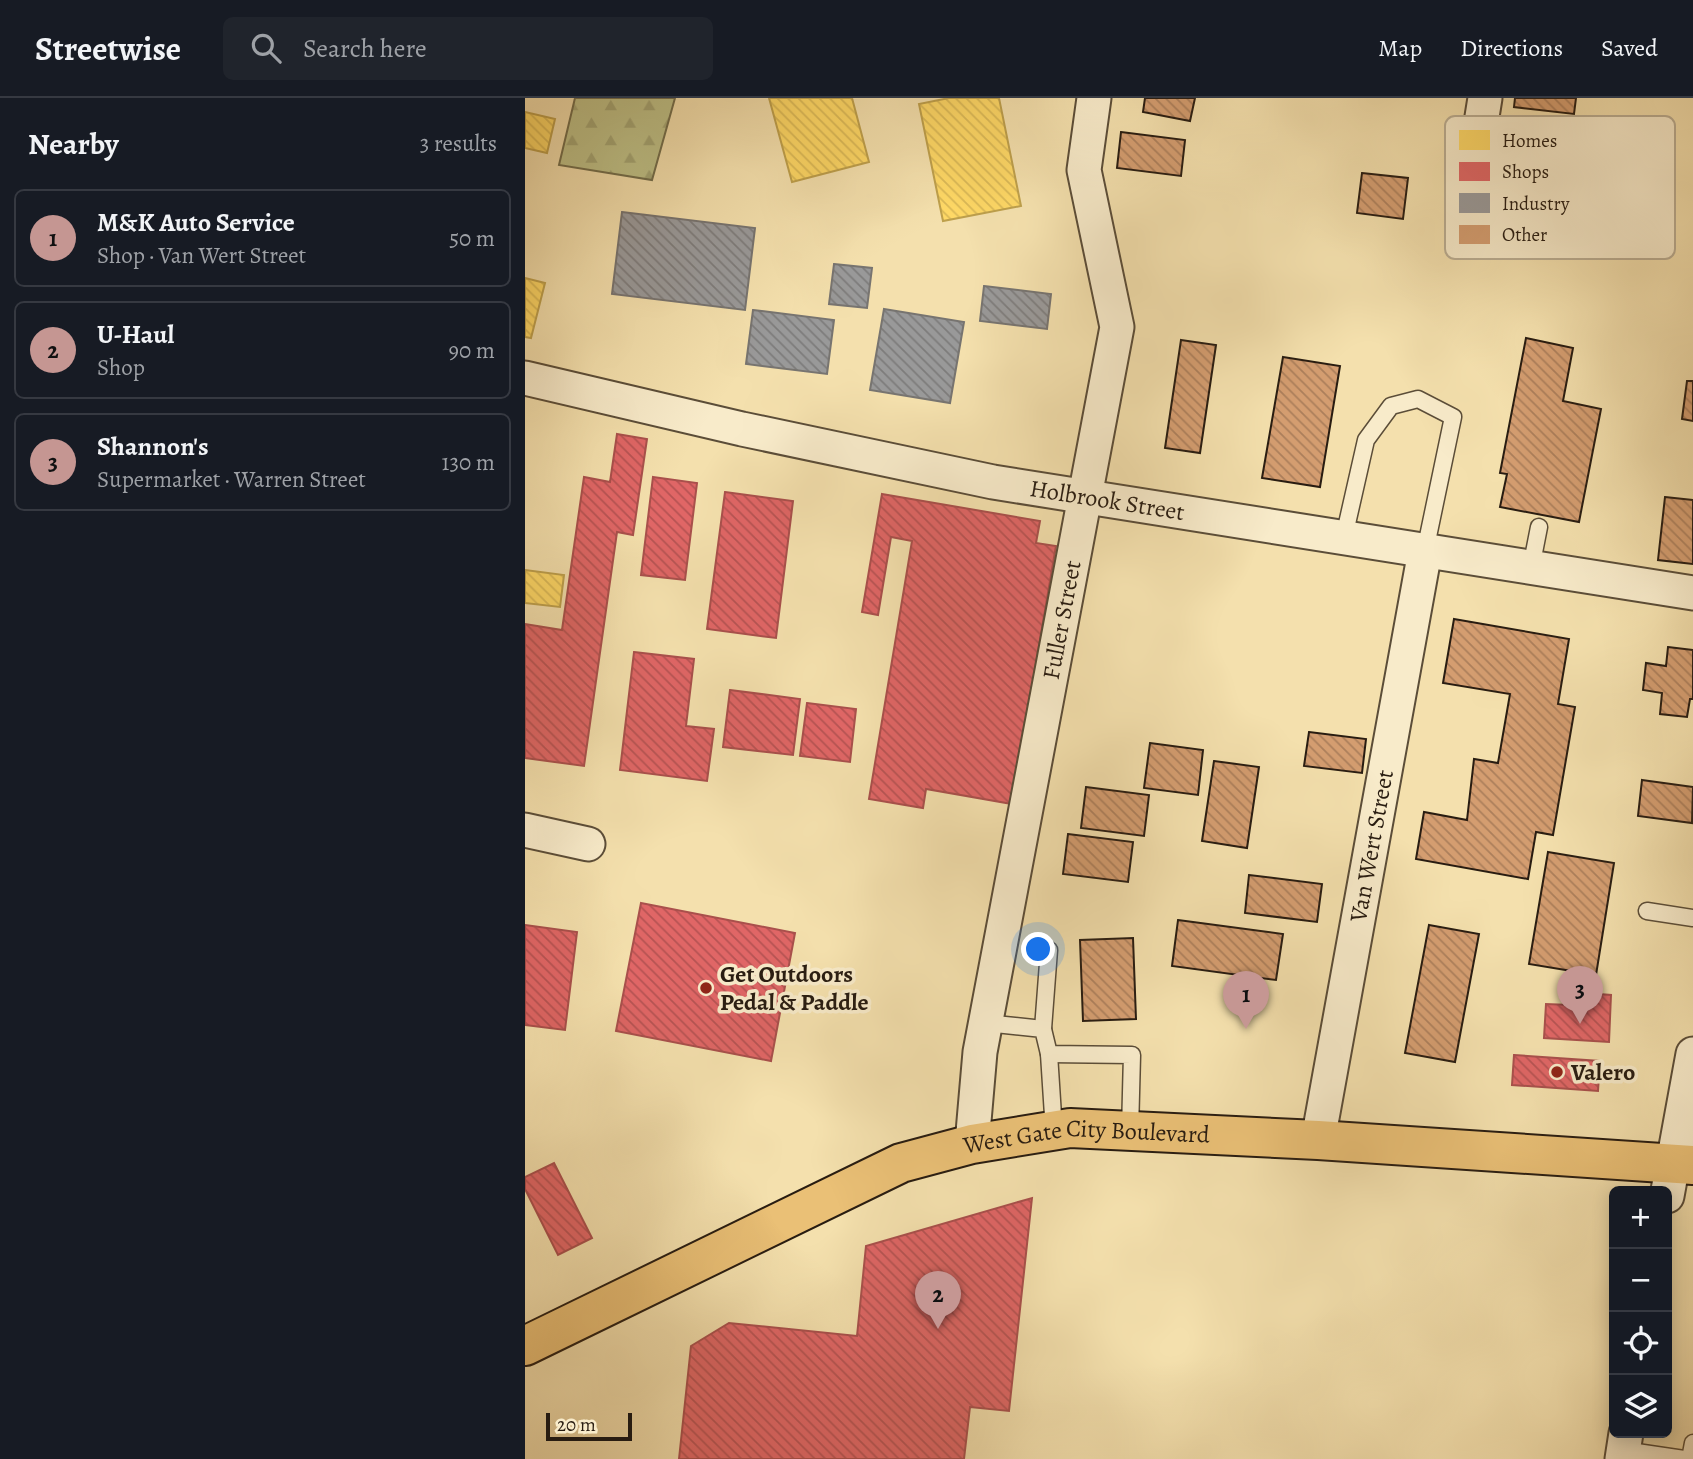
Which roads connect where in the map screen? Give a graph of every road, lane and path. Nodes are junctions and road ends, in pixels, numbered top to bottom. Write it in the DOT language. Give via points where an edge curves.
graph roads {
  1 [pos="1094,98"];
  2 [pos="1485,98"];
  3 [pos="1482,116"];
  4 [pos="525,378"];
  5 [pos="1086,496"];
  6 [pos="1539,527"];
  7 [pos="1343,537"];
  8 [pos="1425,551"];
  9 [pos="1531,568"];
  10 [pos="1693,593"];
  11 [pos="525,830"];
  12 [pos="588,844"];
  13 [pos="1647,911"];
  14 [pos="1693,918"];
  15 [pos="1049,950"];
  16 [pos="986,1023"];
  17 [pos="1043,1029"];
  18 [pos="1049,1054"];
  19 [pos="1693,1054"];
  20 [pos="1054,1131"];
  21 [pos="1130,1131"];
  22 [pos="1318,1140"];
  23 [pos="972,1144"];
  24 [pos="1677,1175"];
  25 [pos="525,1346"];
  26 [pos="1693,1443"];
  27 [pos="1624,1447"];
  28 [pos="1684,1459"];
  29 [pos="1690,1459"];
  1 -- 5 [label="street, Fuller Street" via="1084,170 1117,327"];
  2 -- 3 [label="street"];
  4 -- 5 [label="street, Holbrook Street" via="872,458"];
  5 -- 7 [label="street, Holbrook Street"];
  5 -- 16 [label="street, Fuller Street"];
  6 -- 9 [label="lane"];
  7 -- 8 [label="street, Holbrook Street"];
  7 -- 8 [label="lane" via="1366,440 1391,406 1418,400 1453,417"];
  8 -- 9 [label="street, Holbrook Street"];
  8 -- 22 [label="street, Van Wert Street"];
  9 -- 10 [label="street, Holbrook Street"];
  11 -- 12 [label="street"];
  13 -- 14 [label="lane"];
  15 -- 17 [label="lane"];
  16 -- 17 [label="lane"];
  16 -- 23 [label="street, Fuller Street"];
  17 -- 18 [label="lane"];
  18 -- 20 [label="lane"];
  18 -- 21 [label="lane" via="1132,1055"];
  19 -- 24 [label="street"];
  20 -- 21 [label="main road, West Gate City Boulevard"];
  20 -- 23 [label="main road, West Gate City Boulevard"];
  21 -- 22 [label="main road, West Gate City Boulevard"];
  22 -- 24 [label="main road, West Gate City Boulevard"];
  23 -- 25 [label="main road, West Gate City Boulevard" via="901,1163"];
  26 -- 29 [label="lane"];
  27 -- 28 [label="lane"];
}
